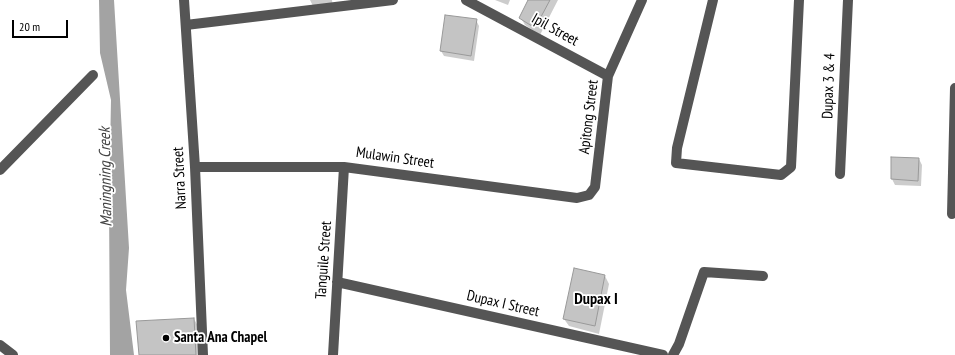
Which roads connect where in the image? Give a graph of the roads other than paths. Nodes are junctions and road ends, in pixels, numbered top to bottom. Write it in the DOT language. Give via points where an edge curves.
graph roads {
  1 [pos="184,0"];
  2 [pos="393,0"];
  3 [pos="466,0"];
  4 [pos="642,0"];
  5 [pos="713,0"];
  6 [pos="799,0"];
  7 [pos="848,0"];
  8 [pos="186,25"];
  9 [pos="93,75"];
  10 [pos="608,76"];
  11 [pos="955,88"];
  12 [pos="344,166"];
  13 [pos="195,167"];
  14 [pos="0,170"];
  15 [pos="840,174"];
  16 [pos="589,195"];
  17 [pos="952,214"];
  18 [pos="763,276"];
  19 [pos="337,282"];
  20 [pos="0,345"];
  21 [pos="13,355"];
  22 [pos="203,355"];
  23 [pos="333,355"];
  24 [pos="662,355"];
  25 [pos="673,355"];
  1 -- 8 [label="street, Narra Street"];
  2 -- 8 [label="street"];
  3 -- 10 [label="street, Ipil Street"];
  4 -- 10 [label="street, Apitong Street"];
  5 -- 6 [label="street" via="677,148 676,163 781,175 791,167"];
  7 -- 15 [label="street, Dupax 3 & 4"];
  8 -- 13 [label="street, Narra Street"];
  9 -- 14 [label="street"];
  10 -- 16 [label="street, Apitong Street" via="595,187"];
  11 -- 17 [label="street"];
  12 -- 13 [label="street, Mulawin Street"];
  12 -- 16 [label="street, Mulawin Street" via="577,198"];
  12 -- 19 [label="street, Tanguile Street"];
  13 -- 22 [label="street, Narra Street"];
  18 -- 25 [label="street" via="704,272"];
  19 -- 23 [label="street, Tanguile Street"];
  19 -- 24 [label="street, Dupax I Street"];
  20 -- 21 [label="street"];
}
